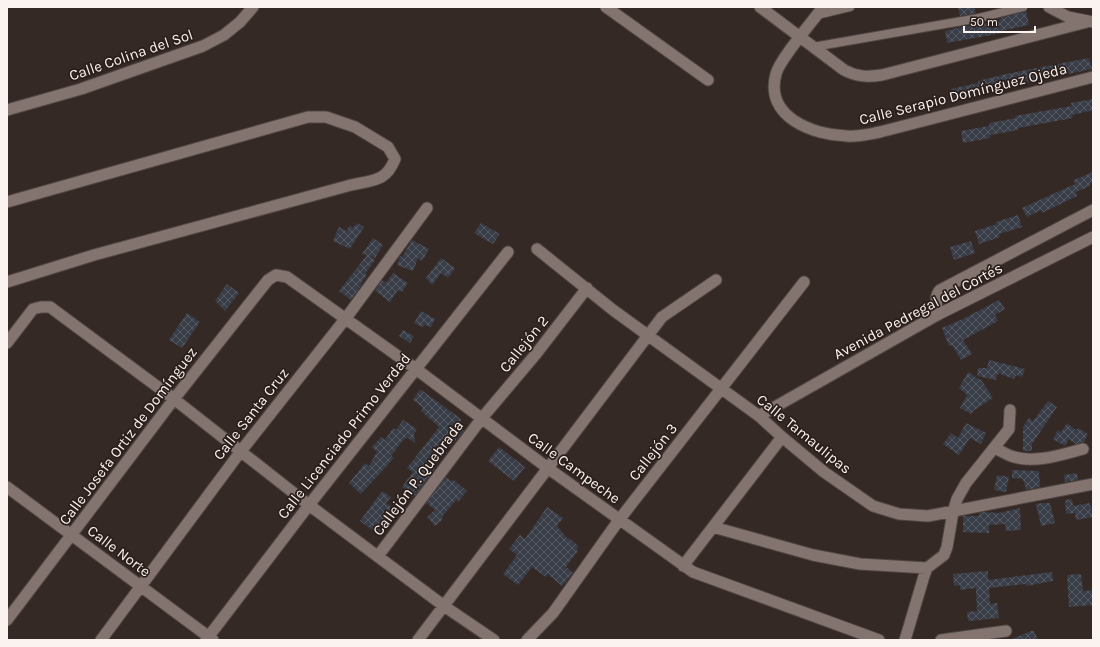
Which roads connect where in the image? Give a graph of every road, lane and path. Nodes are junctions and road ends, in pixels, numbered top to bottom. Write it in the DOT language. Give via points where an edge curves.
graph roads {
  1 [pos="253,7"];
  2 [pos="606,7"];
  3 [pos="760,7"];
  4 [pos="850,7"];
  5 [pos="1023,7"];
  6 [pos="1049,7"];
  7 [pos="820,11"];
  8 [pos="1090,22"];
  9 [pos="801,38"];
  10 [pos="813,46"];
  11 [pos="1093,76"];
  12 [pos="708,80"];
  13 [pos="7,110"];
  14 [pos="7,202"];
  15 [pos="427,208"];
  16 [pos="1093,210"];
  17 [pos="1093,237"];
  18 [pos="536,249"];
  19 [pos="508,252"];
  20 [pos="276,275"];
  21 [pos="716,280"];
  22 [pos="7,282"];
  23 [pos="804,282"];
  24 [pos="587,288"];
  25 [pos="937,315"];
  26 [pos="346,318"];
  27 [pos="649,335"];
  28 [pos="7,343"];
  29 [pos="416,368"];
  30 [pos="721,388"];
  31 [pos="174,399"];
  32 [pos="1010,410"];
  33 [pos="759,416"];
  34 [pos="482,418"];
  35 [pos="782,437"];
  36 [pos="994,448"];
  37 [pos="1083,449"];
  38 [pos="240,452"];
  39 [pos="549,469"];
  40 [pos="1093,484"];
  41 [pos="7,487"];
  42 [pos="309,505"];
  43 [pos="953,512"];
  44 [pos="619,520"];
  45 [pos="713,527"];
  46 [pos="71,535"];
  47 [pos="378,556"];
  48 [pos="683,566"];
  49 [pos="927,568"];
  50 [pos="141,586"];
  51 [pos="444,606"];
  52 [pos="7,620"];
  53 [pos="1006,631"];
  54 [pos="209,639"];
  55 [pos="101,640"];
  56 [pos="418,640"];
  57 [pos="494,640"];
  58 [pos="527,640"];
  59 [pos="878,640"];
  60 [pos="905,640"];
  61 [pos="941,640"];
  1 -- 13 [label="street, Calle Colina del Sol" via="224,35 203,46 81,89"];
  2 -- 12 [label="street"];
  3 -- 9 [label="street"];
  4 -- 7 [label="street"];
  5 -- 10 [label="street" via="979,18"];
  6 -- 8 [label="street" via="1068,17"];
  7 -- 9 [label="street"];
  8 -- 10 [label="street" via="871,77 852,75"];
  9 -- 10 [label="street"];
  9 -- 11 [label="street, Calle Serapio Domínguez Ojeda" via="776,73 774,90 778,104 792,121 802,126 846,136 880,132"];
  14 -- 22 [label="street" via="308,117 326,117 355,127 388,147 395,159 390,170 382,178 94,255"];
  15 -- 26 [label="street, Calle Santa Cruz"];
  16 -- 25 [label="street" via="940,290 936,298"];
  17 -- 25 [label="street, Avenida Pedregal del Cortés"];
  18 -- 24 [label="street, Calle Tamaulipas"];
  19 -- 29 [label="street, Calle Licenciado Primo Verdad"];
  20 -- 26 [label="street, Calle Campeche" via="287,277"];
  20 -- 31 [label="street, Calle Josefa Ortiz de Domínguez" via="268,280"];
  21 -- 27 [label="street" via="668,312"];
  23 -- 30 [label="street, Callejón 3"];
  24 -- 27 [label="street, Calle Tamaulipas"];
  24 -- 34 [label="street, Callejón 2"];
  25 -- 33 [label="street, Avenida Pedregal del Cortés"];
  26 -- 29 [label="street, Calle Campeche"];
  26 -- 38 [label="street, Calle Santa Cruz"];
  27 -- 30 [label="street, Calle Tamaulipas"];
  27 -- 39 [label="street"];
  28 -- 31 [label="street" via="33,309 50,307"];
  29 -- 34 [label="street, Calle Campeche"];
  29 -- 42 [label="street, Calle Licenciado Primo Verdad"];
  30 -- 33 [label="street, Calle Tamaulipas"];
  30 -- 44 [label="street, Callejón 3"];
  31 -- 38 [label="street"];
  31 -- 46 [label="street, Calle Josefa Ortiz de Domínguez"];
  32 -- 36 [label="street" via="1009,429"];
  33 -- 35 [label="street, Calle Tamaulipas"];
  34 -- 39 [label="street, Calle Campeche"];
  34 -- 47 [label="street, Callejón P. Quebrada"];
  35 -- 43 [label="street, Calle Tamaulipas" via="824,472 873,506 887,512 913,516"];
  35 -- 45 [label="street"];
  36 -- 37 [label="street" via="1012,456 1031,459"];
  36 -- 43 [label="street" via="966,483"];
  38 -- 42 [label="street"];
  38 -- 50 [label="street, Calle Santa Cruz"];
  39 -- 44 [label="street, Calle Campeche"];
  39 -- 51 [label="street"];
  40 -- 43 [label="street, Calle Tamaulipas"];
  41 -- 46 [label="street, Calle Norte"];
  42 -- 47 [label="street"];
  42 -- 54 [label="street, Calle Licenciado Primo Verdad"];
  43 -- 49 [label="street" via="944,555"];
  44 -- 48 [label="street, Calle Campeche"];
  44 -- 58 [label="street, Callejón 3" via="553,613"];
  45 -- 48 [label="street"];
  45 -- 49 [label="street" via="813,555 860,564"];
  46 -- 50 [label="street, Calle Norte"];
  46 -- 52 [label="street, Calle Josefa Ortiz de Domínguez"];
  47 -- 51 [label="street"];
  48 -- 59 [label="street, Calle Campeche" via="703,577"];
  49 -- 60 [label="street"];
  50 -- 54 [label="street, Calle Norte"];
  50 -- 55 [label="street, Calle Santa Cruz"];
  51 -- 56 [label="street"];
  51 -- 57 [label="street"];
  53 -- 61 [label="street"];
}
